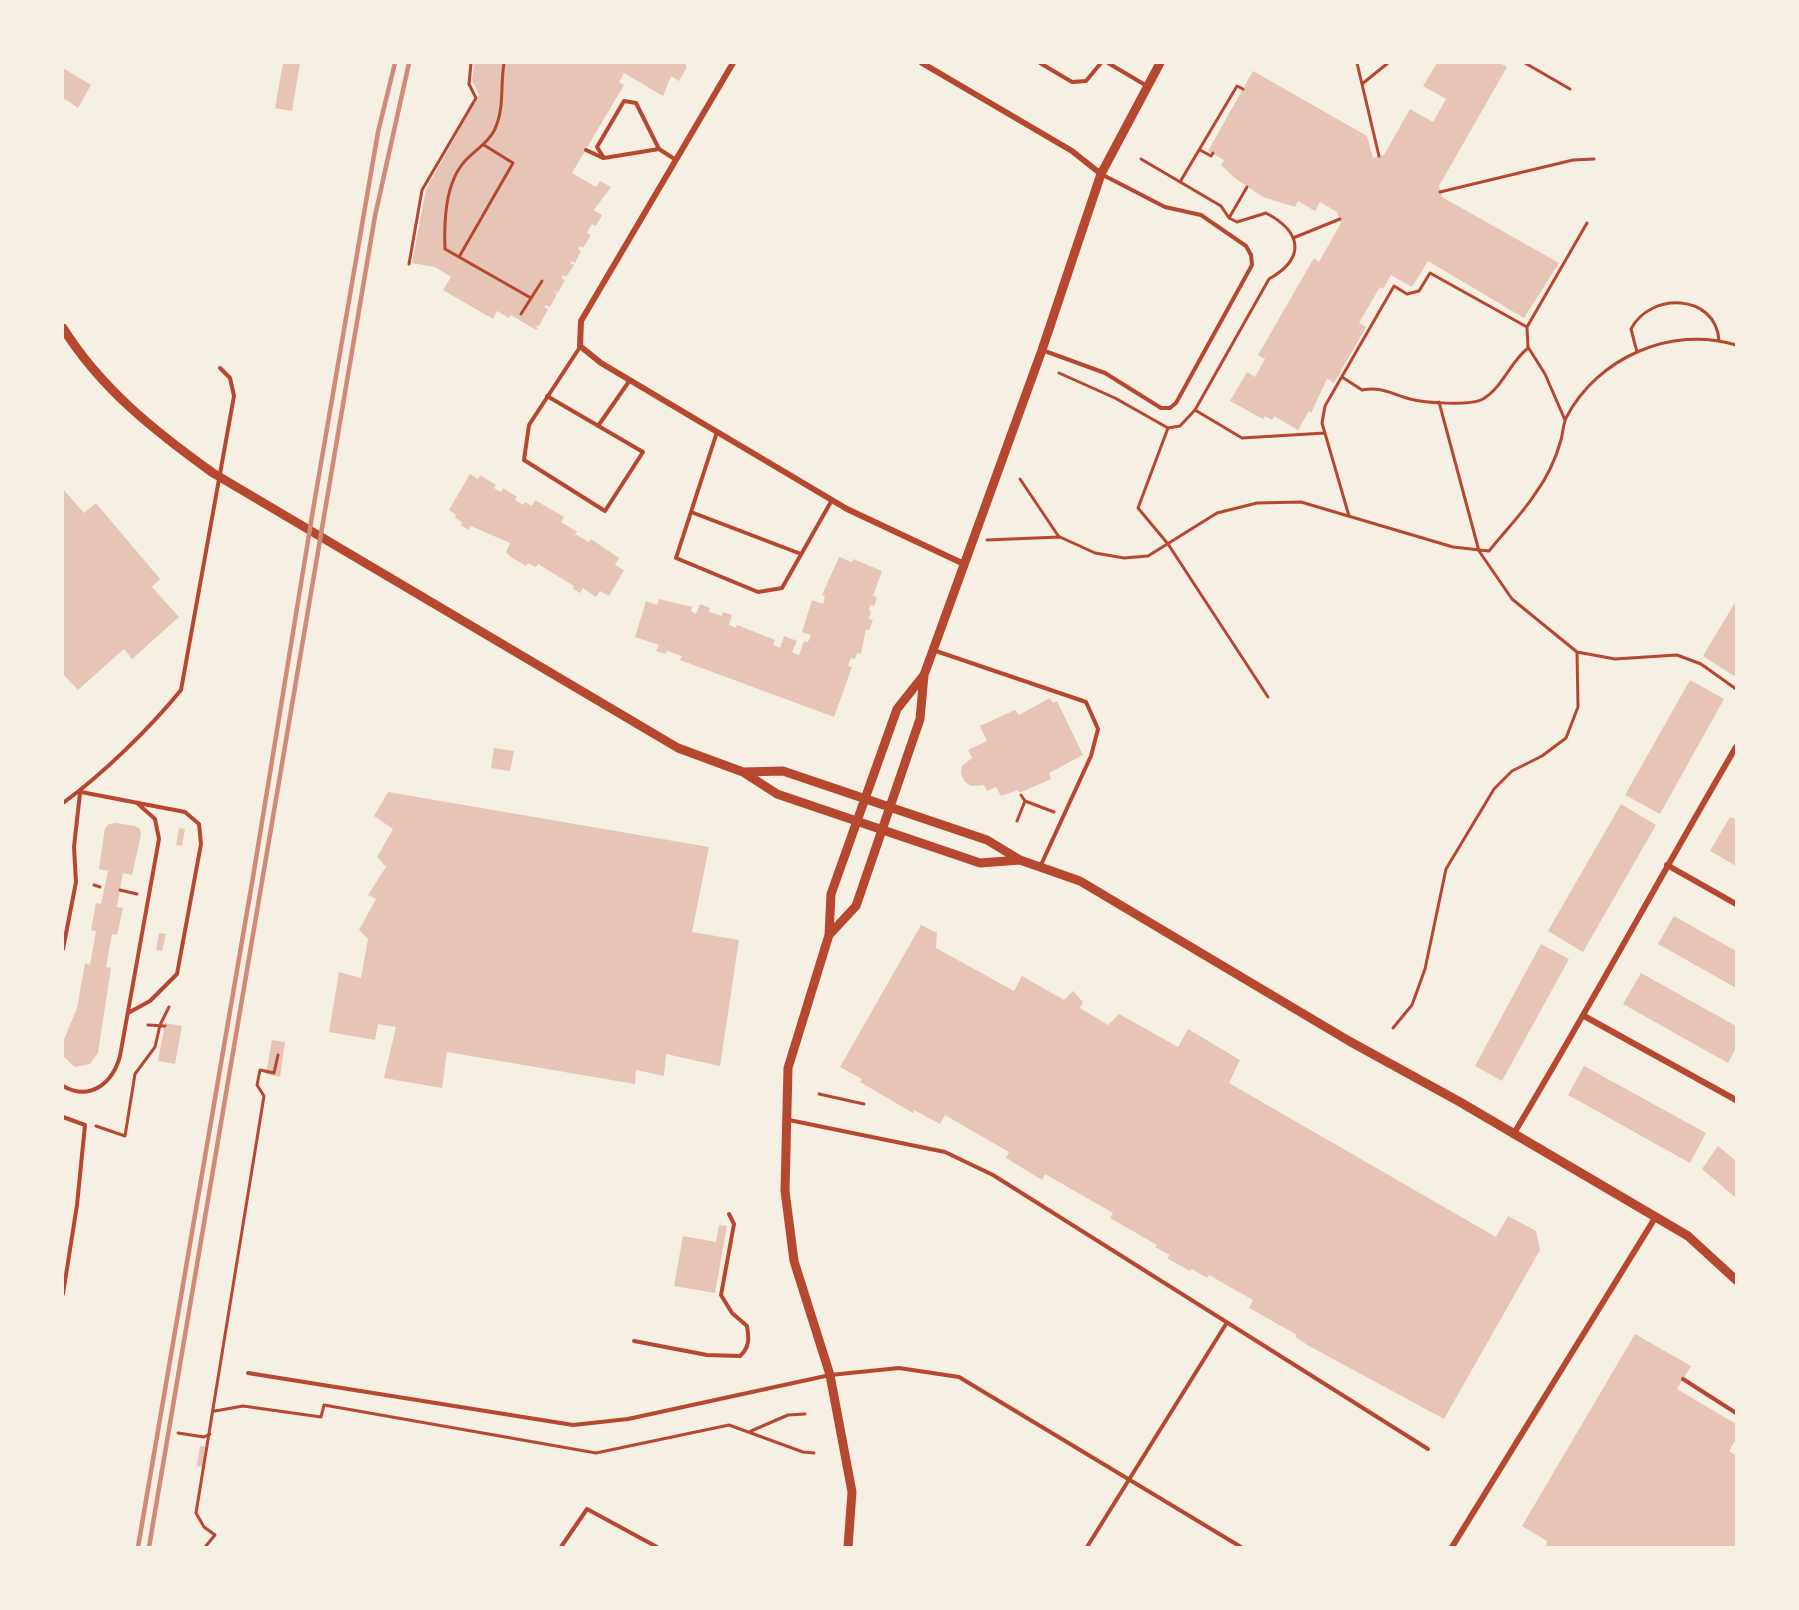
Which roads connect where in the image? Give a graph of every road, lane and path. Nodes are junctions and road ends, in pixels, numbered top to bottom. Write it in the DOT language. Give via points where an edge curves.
graph roads {
  1 [pos="471,63"];
  2 [pos="504,63"];
  3 [pos="734,63"];
  4 [pos="922,63"];
  5 [pos="1040,63"];
  6 [pos="1101,63"];
  7 [pos="1108,63"];
  8 [pos="1160,63"];
  9 [pos="1357,63"];
  10 [pos="1388,63"];
  11 [pos="1525,63"];
  12 [pos="1361,85"];
  13 [pos="1147,87"];
  14 [pos="1243,89"];
  15 [pos="1570,89"];
  16 [pos="484,145"];
  17 [pos="659,149"];
  18 [pos="586,150"];
  19 [pos="1200,150"];
  20 [pos="1212,153"];
  21 [pos="1379,156"];
  22 [pos="604,158"];
  23 [pos="1141,159"];
  24 [pos="1594,159"];
  25 [pos="676,161"];
  26 [pos="1101,174"];
  27 [pos="1180,182"];
  28 [pos="1247,187"];
  29 [pos="1440,192"];
  30 [pos="1229,218"];
  31 [pos="1340,219"];
  32 [pos="1587,223"];
  33 [pos="1293,238"];
  34 [pos="459,257"];
  35 [pos="409,264"];
  36 [pos="521,314"];
  37 [pos="1527,327"];
  38 [pos="63,328"];
  39 [pos="1719,340"];
  40 [pos="1736,345"];
  41 [pos="580,346"];
  42 [pos="1528,347"];
  43 [pos="1042,350"];
  44 [pos="1637,352"];
  45 [pos="220,368"];
  46 [pos="1059,373"];
  47 [pos="1342,377"];
  48 [pos="630,380"];
  49 [pos="547,396"];
  50 [pos="1439,402"];
  51 [pos="1195,410"];
  52 [pos="1565,420"];
  53 [pos="598,426"];
  54 [pos="1168,428"];
  55 [pos="717,432"];
  56 [pos="1325,433"];
  57 [pos="1020,479"];
  58 [pos="832,500"];
  59 [pos="691,512"];
  60 [pos="1349,517"];
  61 [pos="1060,537"];
  62 [pos="973,539"];
  63 [pos="1168,544"];
  64 [pos="1479,551"];
  65 [pos="801,554"];
  66 [pos="964,564"];
  67 [pos="933,650"];
  68 [pos="1577,652"];
  69 [pos="924,675"];
  70 [pos="1736,689"];
  71 [pos="1268,697"];
  72 [pos="1736,747"];
  73 [pos="743,772"];
  74 [pos="80,792"];
  75 [pos="1021,795"];
  76 [pos="866,799"];
  77 [pos="1025,801"];
  78 [pos="63,803"];
  79 [pos="137,803"];
  80 [pos="891,807"];
  81 [pos="1064,815"];
  82 [pos="1017,821"];
  83 [pos="855,822"];
  84 [pos="880,831"];
  85 [pos="1020,860"];
  86 [pos="1667,865"];
  87 [pos="1041,867"];
  88 [pos="94,885"];
  89 [pos="100,886"];
  90 [pos="120,890"];
  91 [pos="137,894"];
  92 [pos="1736,904"];
  93 [pos="829,935"];
  94 [pos="63,949"];
  95 [pos="169,1007"];
  96 [pos="128,1013"];
  97 [pos="1584,1016"];
  98 [pos="148,1025"];
  99 [pos="162,1026"];
  100 [pos="1394,1028"];
  101 [pos="277,1055"];
  102 [pos="63,1086"];
  103 [pos="819,1094"];
  104 [pos="1736,1100"];
  105 [pos="864,1104"];
  106 [pos="63,1117"];
  107 [pos="785,1119"];
  108 [pos="85,1125"];
  109 [pos="1512,1135"];
  110 [pos="729,1214"];
  111 [pos="1655,1218"];
  112 [pos="1736,1280"];
  113 [pos="63,1294"];
  114 [pos="1226,1324"];
  115 [pos="634,1341"];
  116 [pos="248,1373"];
  117 [pos="830,1375"];
  118 [pos="1683,1379"];
  119 [pos="215,1411"];
  120 [pos="1736,1413"];
  121 [pos="805,1414"];
  122 [pos="749,1432"];
  123 [pos="178,1433"];
  124 [pos="210,1434"];
  125 [pos="1428,1449"];
  126 [pos="814,1453"];
  127 [pos="1129,1479"];
  128 [pos="205,1547"];
  129 [pos="561,1547"];
  130 [pos="657,1547"];
  131 [pos="848,1547"];
  132 [pos="1087,1547"];
  133 [pos="1241,1547"];
  134 [pos="1452,1547"];
  1 -- 35 [label="path" via="469,84 476,98 422,190"];
  2 -- 16 [label="path" via="502,105"];
  3 -- 25 [label="street"];
  4 -- 26 [label="street" via="1072,151"];
  5 -- 6 [label="lane" via="1072,82 1086,81"];
  7 -- 13 [label="lane"];
  8 -- 13 [label="street"];
  9 -- 12 [label="path"];
  10 -- 12 [label="path"];
  11 -- 15 [label="path"];
  12 -- 21 [label="path"];
  13 -- 26 [label="street"];
  14 -- 19 [label="path" via="1237,86"];
  16 -- 34 [label="path" via="458,171 448,201 446,249"];
  16 -- 34 [label="path" via="513,163"];
  17 -- 22 [label="lane"];
  17 -- 22 [label="lane" via="636,103 624,101 597,147"];
  17 -- 25 [label="lane"];
  18 -- 22 [label="lane"];
  19 -- 20 [label="path" via="1211,156"];
  19 -- 27 [label="path"];
  23 -- 27 [label="path"];
  24 -- 29 [label="path" via="1573,160"];
  25 -- 41 [label="street" via="581,321"];
  26 -- 43 [label="street"];
  26 -- 43 [label="lane" via="1165,207 1201,215 1246,246 1252,265 1170,408 1161,408 1105,373"];
  27 -- 30 [label="path" via="1221,206"];
  28 -- 30 [label="path"];
  30 -- 33 [label="path" via="1241,221 1266,213 1286,226"];
  31 -- 33 [label="path"];
  32 -- 37 [label="path"];
  33 -- 51 [label="path" via="1293,261 1269,279"];
  34 -- 36 [label="path" via="531,298 542,281"];
  37 -- 42 [label="path"];
  37 -- 47 [label="path" via="1430,273 1419,291 1407,294 1394,286"];
  38 -- 73 [label="street" via="119,398 196,461 678,748"];
  39 -- 40 [label="path"];
  39 -- 44 [label="path" via="1678,340"];
  39 -- 44 [label="path" via="1711,316 1690,305 1668,303 1653,308 1635,322 1631,329"];
  41 -- 48 [label="street"];
  41 -- 49 [label="lane"];
  42 -- 50 [label="path" via="1493,392 1480,401"];
  42 -- 52 [label="path"];
  43 -- 62 [label="street"];
  44 -- 52 [label="path" via="1595,377"];
  45 -- 74 [label="lane" via="230,378 234,396 182,690"];
  46 -- 54 [label="path"];
  47 -- 50 [label="path" via="1362,390 1377,387 1411,399"];
  47 -- 56 [label="path" via="1325,406"];
  48 -- 53 [label="lane"];
  48 -- 55 [label="street"];
  49 -- 53 [label="lane"];
  49 -- 53 [label="lane" via="528,425 524,460 605,511 643,452"];
  50 -- 64 [label="path"];
  51 -- 54 [label="path" via="1180,426"];
  51 -- 56 [label="path" via="1242,438"];
  52 -- 64 [label="path" via="1561,442 1535,495 1489,551"];
  54 -- 63 [label="path" via="1138,508"];
  55 -- 58 [label="street"];
  55 -- 59 [label="lane"];
  56 -- 60 [label="path"];
  57 -- 61 [label="path"];
  58 -- 65 [label="lane"];
  58 -- 66 [label="street"];
  59 -- 65 [label="lane"];
  59 -- 65 [label="lane" via="676,558 758,592 782,588"];
  60 -- 63 [label="path" via="1301,502 1257,503 1217,513"];
  60 -- 64 [label="path"];
  61 -- 62 [label="path"];
  61 -- 63 [label="path" via="1095,553 1125,558 1148,556"];
  62 -- 66 [label="street"];
  63 -- 71 [label="path"];
  64 -- 68 [label="path" via="1512,599"];
  66 -- 67 [label="street"];
  67 -- 69 [label="street"];
  67 -- 81 [label="lane" via="1086,702 1098,729 1091,756"];
  68 -- 70 [label="path" via="1615,659 1677,655 1701,664"];
  68 -- 100 [label="path" via="1578,707 1566,738 1512,771 1494,789 1446,869 1425,969 1412,1005"];
  69 -- 76 [label="street" via="897,709"];
  69 -- 80 [label="street" via="920,719"];
  72 -- 86 [label="street"];
  73 -- 76 [label="street" via="783,771"];
  73 -- 83 [label="street" via="777,794"];
  74 -- 78 [label="lane"];
  74 -- 79 [label="lane"];
  74 -- 94 [label="lane" via="74,847 76,882"];
  75 -- 77 [label="path"];
  76 -- 80 [label="street"];
  76 -- 83 [label="street"];
  77 -- 81 [label="path"];
  77 -- 82 [label="path"];
  79 -- 96 [label="lane" via="155,819 159,839"];
  79 -- 96 [label="lane" via="191,815 199,824 201,844 177,974 150,1001"];
  80 -- 84 [label="street"];
  80 -- 85 [label="street" via="987,840"];
  81 -- 87 [label="lane"];
  83 -- 84 [label="street"];
  83 -- 93 [label="street" via="831,894"];
  84 -- 85 [label="street" via="980,863"];
  84 -- 93 [label="street" via="856,906"];
  85 -- 87 [label="street"];
  86 -- 92 [label="street"];
  86 -- 97 [label="street"];
  87 -- 109 [label="street" via="1080,881"];
  88 -- 89 [label="path"];
  90 -- 91 [label="path"];
  93 -- 107 [label="street" via="788,1068"];
  95 -- 99 [label="path"];
  96 -- 102 [label="lane" via="117,1065 107,1083 89,1091"];
  97 -- 104 [label="street"];
  97 -- 109 [label="street"];
  98 -- 99 [label="path"];
  99 -- 108 [label="path" via="155,1047 135,1074 125,1136"];
  101 -- 119 [label="path" via="273,1073 260,1070 257,1085 264,1096"];
  103 -- 105 [label="path"];
  106 -- 108 [label="lane"];
  107 -- 114 [label="lane" via="945,1152 993,1175"];
  107 -- 117 [label="street" via="785,1191 795,1261"];
  108 -- 113 [label="lane"];
  109 -- 111 [label="street"];
  110 -- 115 [label="lane" via="734,1224 721,1295 732,1313 747,1326 749,1345 744,1352 740,1356 707,1355"];
  111 -- 112 [label="street" via="1688,1236"];
  111 -- 134 [label="street"];
  114 -- 125 [label="lane"];
  114 -- 127 [label="lane"];
  116 -- 117 [label="lane" via="573,1425 628,1419"];
  117 -- 127 [label="lane" via="899,1368 959,1377"];
  117 -- 131 [label="street" via="852,1492"];
  118 -- 120 [label="lane"];
  119 -- 122 [label="path" via="243,1406 321,1417 324,1405 596,1453 729,1425"];
  119 -- 124 [label="path"];
  121 -- 122 [label="path" via="788,1416"];
  122 -- 126 [label="path"];
  123 -- 124 [label="path" via="204,1437"];
  124 -- 128 [label="path" via="196,1513 204,1527 215,1535"];
  127 -- 132 [label="lane"];
  127 -- 133 [label="lane"];
  129 -- 130 [label="lane" via="587,1509"];
}
